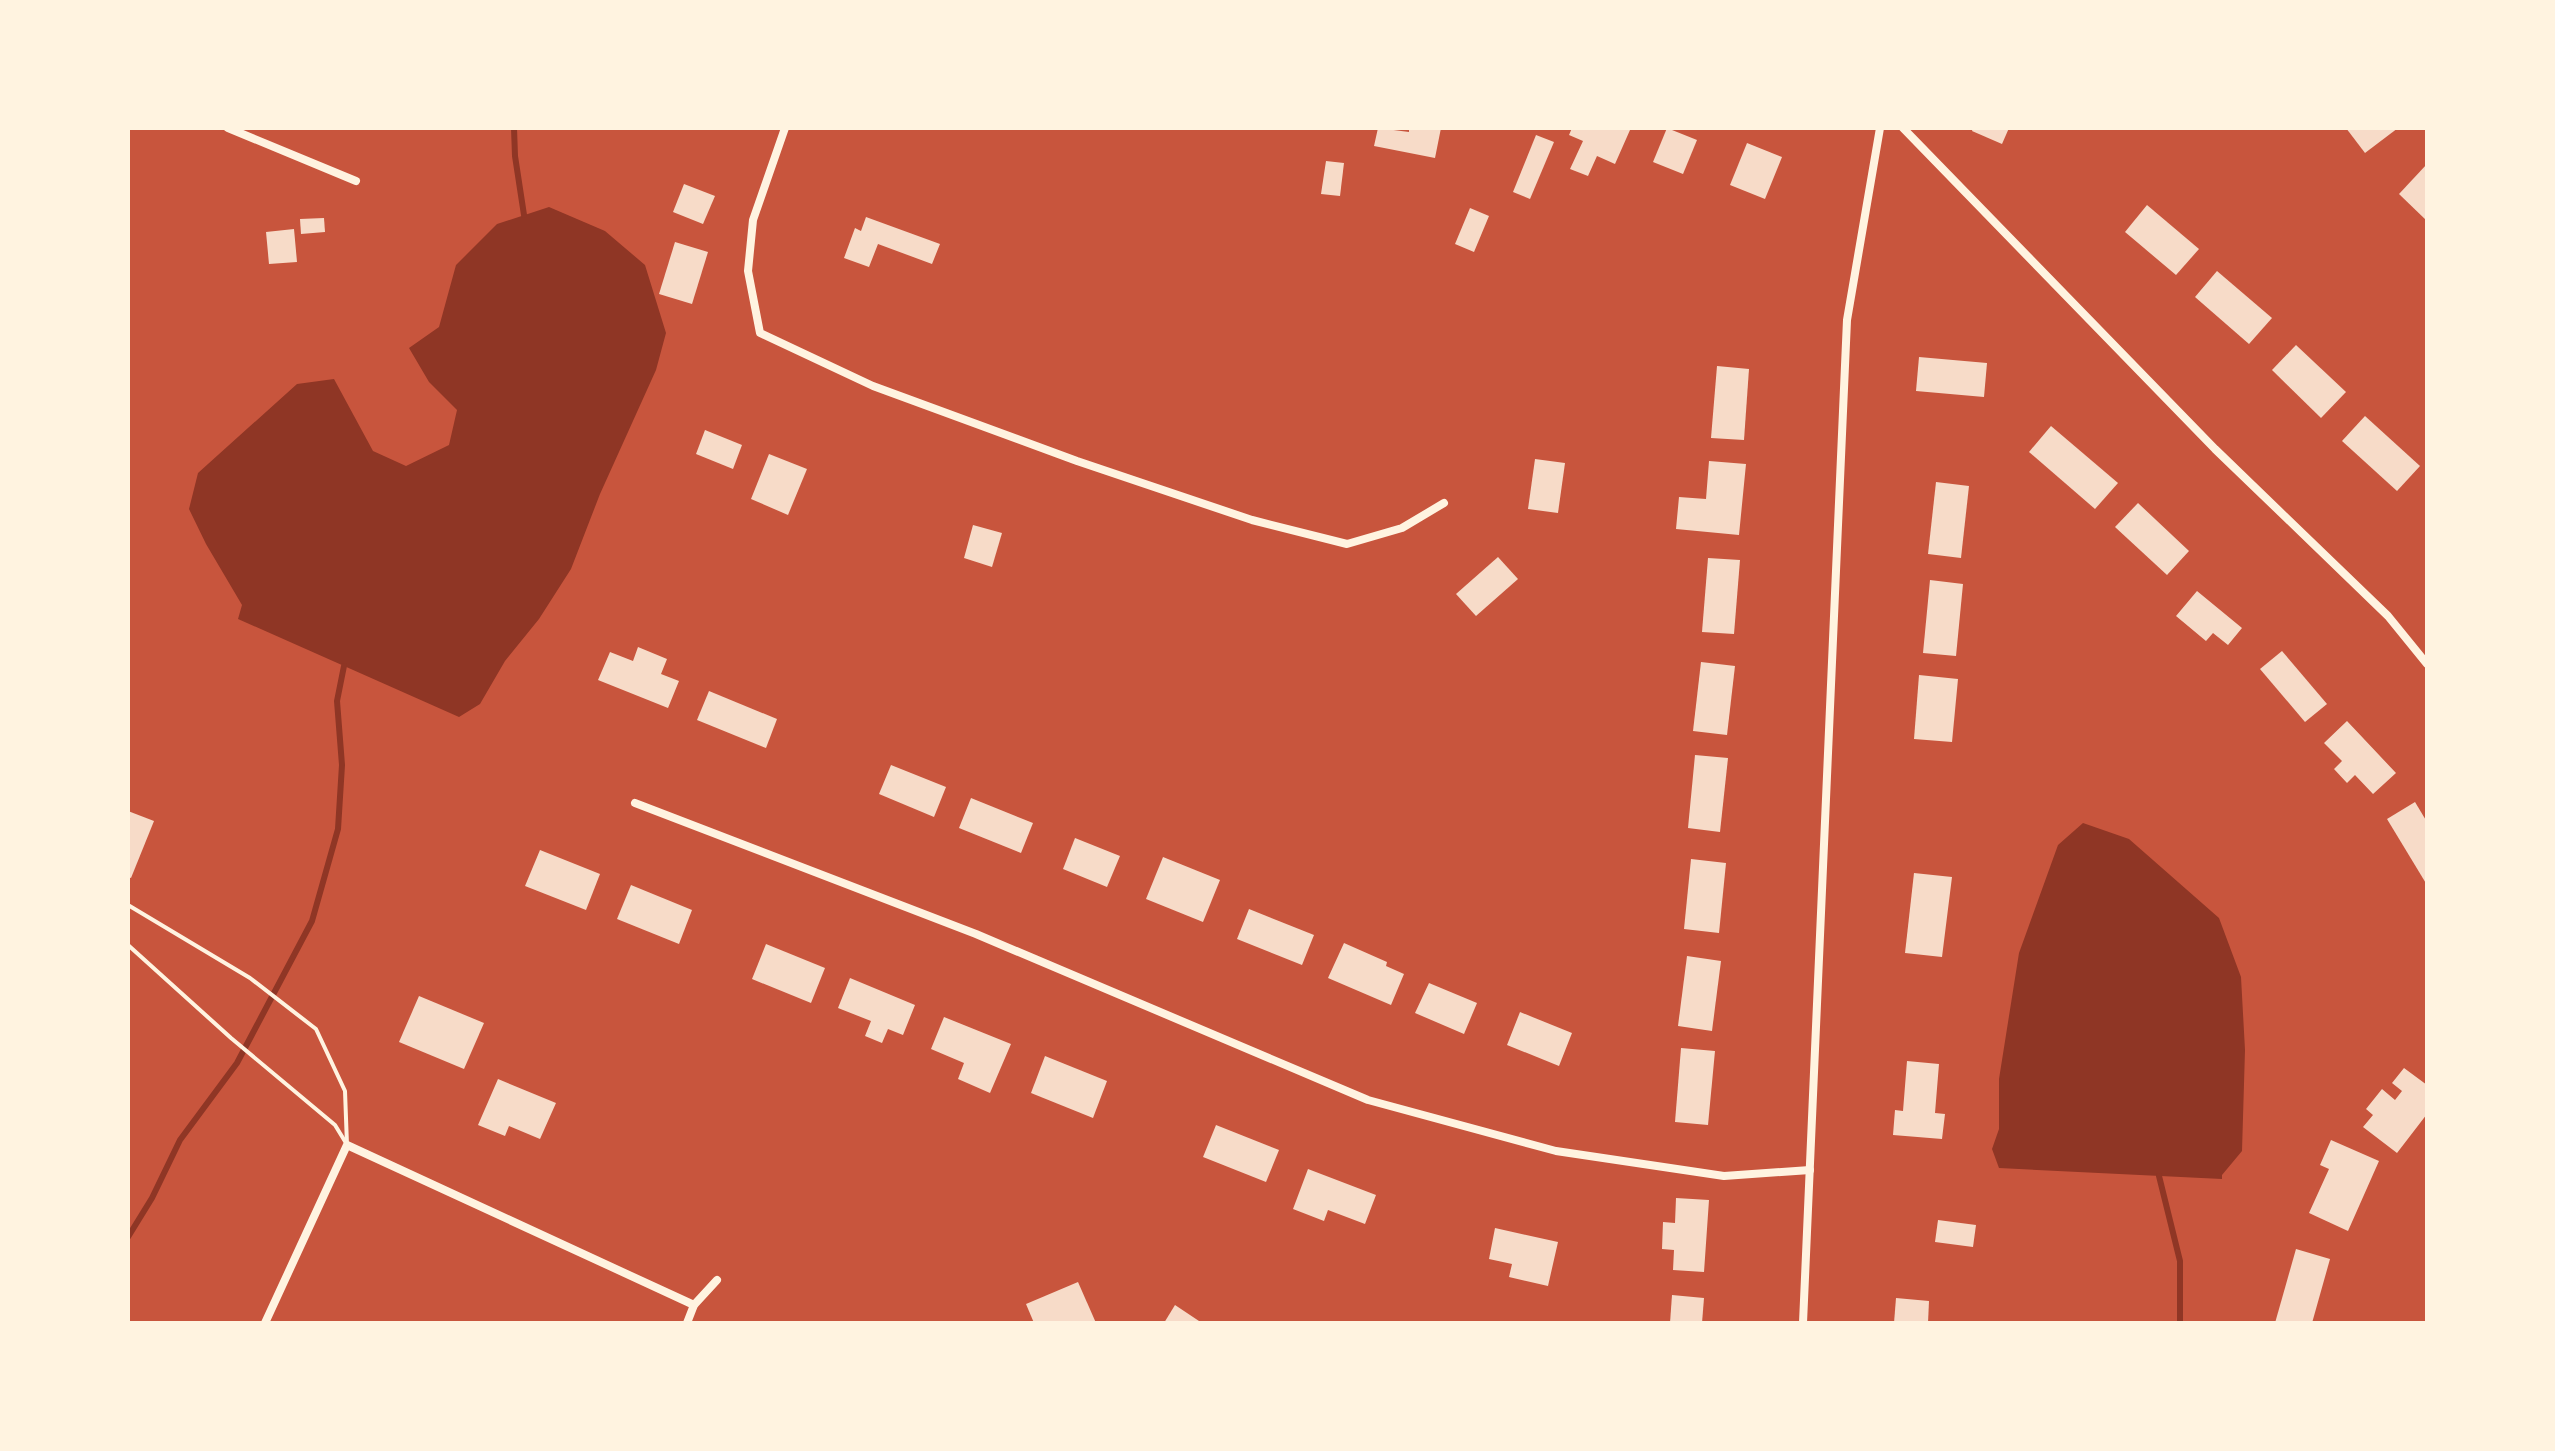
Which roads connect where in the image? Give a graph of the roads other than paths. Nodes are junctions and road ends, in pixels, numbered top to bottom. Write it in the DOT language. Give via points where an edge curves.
graph roads {
  1 [pos="228,128"];
  2 [pos="785,128"];
  3 [pos="1880,128"];
  4 [pos="1903,128"];
  5 [pos="356,181"];
  6 [pos="1444,503"];
  7 [pos="2427,664"];
  8 [pos="635,803"];
  9 [pos="128,905"];
  10 [pos="128,945"];
  11 [pos="347,1145"];
  12 [pos="1810,1170"];
  13 [pos="717,1280"];
  14 [pos="694,1305"];
  15 [pos="265,1323"];
  16 [pos="687,1323"];
  17 [pos="1803,1323"];
  1 -- 5 [label="street"];
  2 -- 6 [label="street" via="753,220 748,271 760,333 873,386 1077,461 1252,520 1347,544 1402,528"];
  3 -- 12 [label="street" via="1847,320"];
  4 -- 7 [label="street" via="2215,449 2388,616"];
  8 -- 12 [label="street" via="976,934 1368,1100 1556,1151 1724,1176"];
  9 -- 11 [label="lane" via="250,978 316,1029 345,1091"];
  10 -- 11 [label="lane" via="335,1125"];
  11 -- 14 [label="street"];
  11 -- 15 [label="street"];
  12 -- 17 [label="street"];
  13 -- 14 [label="street"];
  14 -- 16 [label="street"];
}
